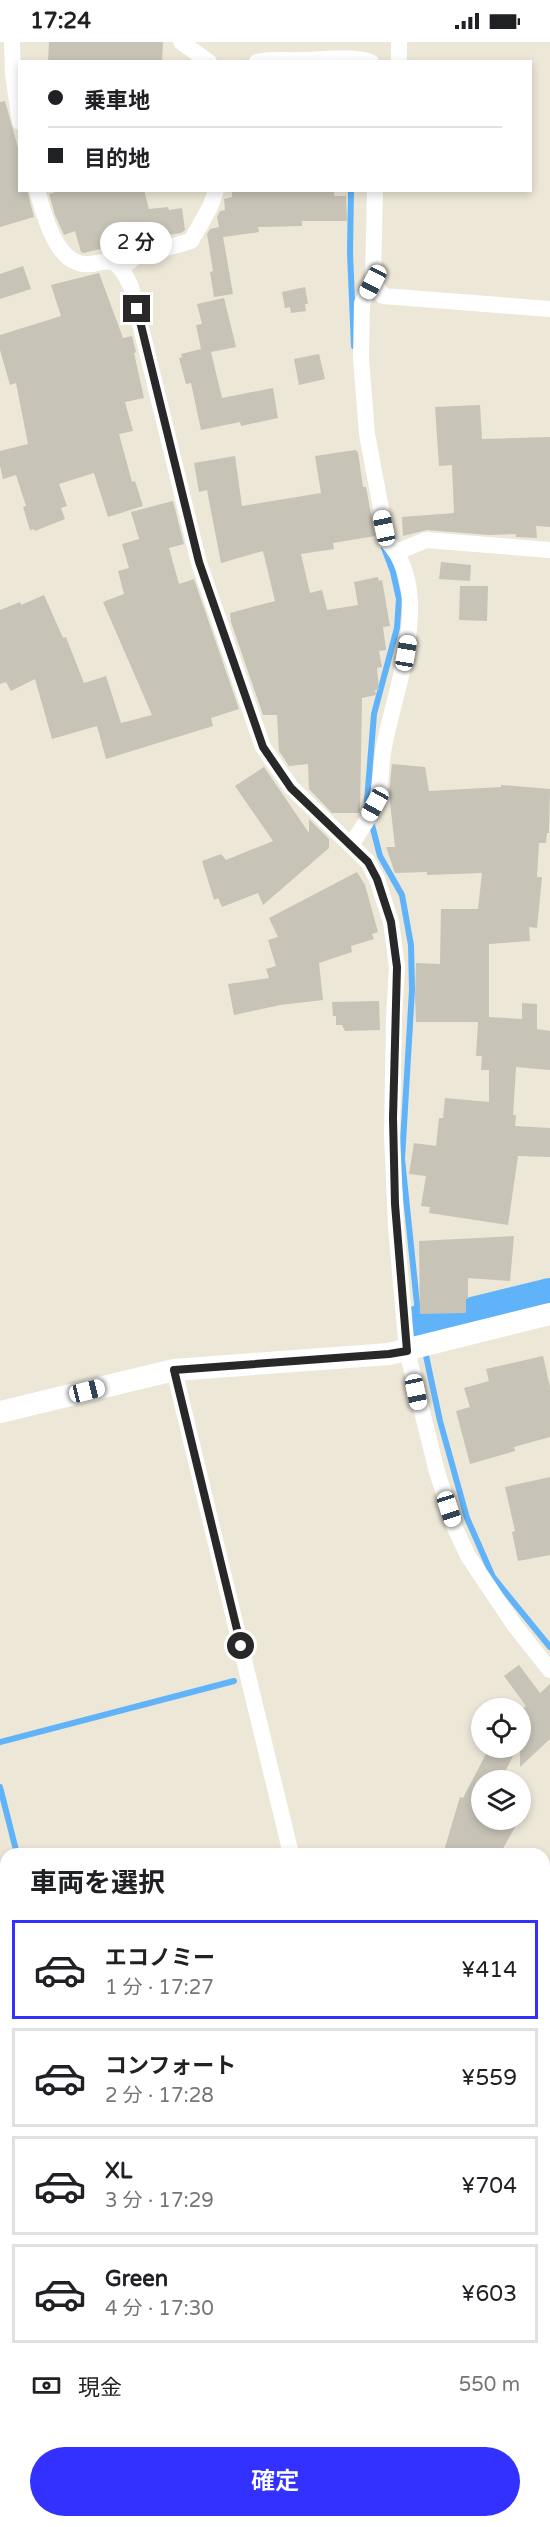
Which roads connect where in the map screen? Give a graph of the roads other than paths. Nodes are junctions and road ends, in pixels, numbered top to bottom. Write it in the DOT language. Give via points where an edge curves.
graph roads {
  1 [pos="12,42"];
  2 [pos="181,42"];
  3 [pos="399,42"];
  4 [pos="206,60"];
  5 [pos="264,60"];
  6 [pos="298,60"];
  7 [pos="298,60"];
  8 [pos="361,60"];
  9 [pos="399,60"];
  10 [pos="18,108"];
  11 [pos="38,192"];
  12 [pos="215,192"];
  13 [pos="375,192"];
  14 [pos="123,267"];
  15 [pos="373,282"];
  16 [pos="550,309"];
  17 [pos="550,550"];
  18 [pos="397,552"];
  19 [pos="351,845"];
  20 [pos="550,1314"];
  21 [pos="407,1351"];
  22 [pos="174,1370"];
  23 [pos="0,1412"];
  24 [pos="550,1670"];
  25 [pos="290,1848"];
  1 -- 10 [label="street"];
  2 -- 4 [label="street"];
  3 -- 9 [label="street"];
  5 -- 6 [label="street"];
  7 -- 8 [label="street"];
  11 -- 14 [label="street" via="51,235 70,259 82,264 113,262"];
  12 -- 14 [label="street" via="191,241 135,257"];
  13 -- 15 [label="street"];
  14 -- 19 [label="street" via="199,562 263,747 291,788"];
  15 -- 16 [label="street" via="383,296"];
  15 -- 18 [label="street" via="362,303 367,434 387,541"];
  17 -- 18 [label="street" via="426,540"];
  18 -- 19 [label="street" via="410,597 410,626 375,804"];
  19 -- 21 [label="street" via="368,862 377,879 391,922 397,967 392,1134"];
  20 -- 21 [label="street"];
  21 -- 22 [label="street"];
  21 -- 24 [label="street" via="437,1472 459,1537 515,1626"];
  22 -- 23 [label="street"];
  22 -- 25 [label="street"];
}
